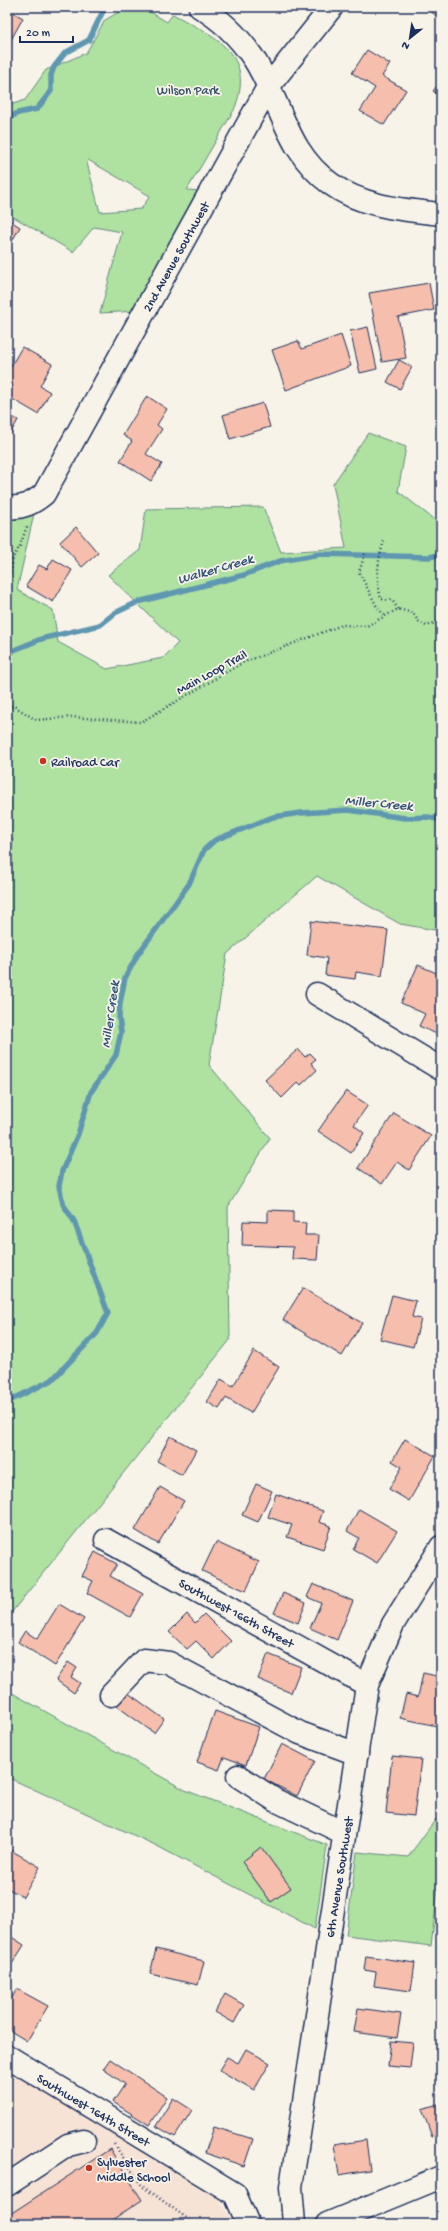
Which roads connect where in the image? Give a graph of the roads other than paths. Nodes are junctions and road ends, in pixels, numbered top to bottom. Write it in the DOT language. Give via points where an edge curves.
graph roads {
  1 [pos="200,7"];
  2 [pos="332,7"];
  3 [pos="268,87"];
  4 [pos="441,214"];
  5 [pos="21,505"];
  6 [pos="317,994"];
  7 [pos="441,1069"];
  8 [pos="106,1540"];
  9 [pos="441,1547"];
  10 [pos="367,1685"];
  11 [pos="110,1695"];
  12 [pos="357,1754"];
  13 [pos="238,1776"];
  14 [pos="344,1833"];
  15 [pos="7,2056"];
  16 [pos="84,2141"];
  17 [pos="441,2177"];
  18 [pos="7,2185"];
  19 [pos="248,2224"];
  20 [pos="294,2224"];
  21 [pos="327,2224"];
  1 -- 3 [label="street" via="235,34 254,60"];
  2 -- 3 [label="street, 2nd Avenue Southwest"];
  3 -- 4 [label="street" via="302,157 332,185 351,195 396,209"];
  3 -- 5 [label="street, 2nd Avenue Southwest" via="44,494"];
  6 -- 7 [label="street"];
  8 -- 10 [label="street, Southwest 166th Street"];
  9 -- 10 [label="street, 6th Avenue Southwest" via="393,1624"];
  10 -- 12 [label="street, 6th Avenue Southwest"];
  11 -- 12 [label="street" via="144,1660 169,1663 300,1733"];
  12 -- 14 [label="street, 6th Avenue Southwest"];
  13 -- 14 [label="street" via="275,1800"];
  14 -- 20 [label="street, 6th Avenue Southwest" via="291,2187"];
  15 -- 19 [label="street, Southwest 164th Street" via="235,2194"];
  16 -- 18 [label="street" via="68,2145"];
  17 -- 21 [label="street"];
}
